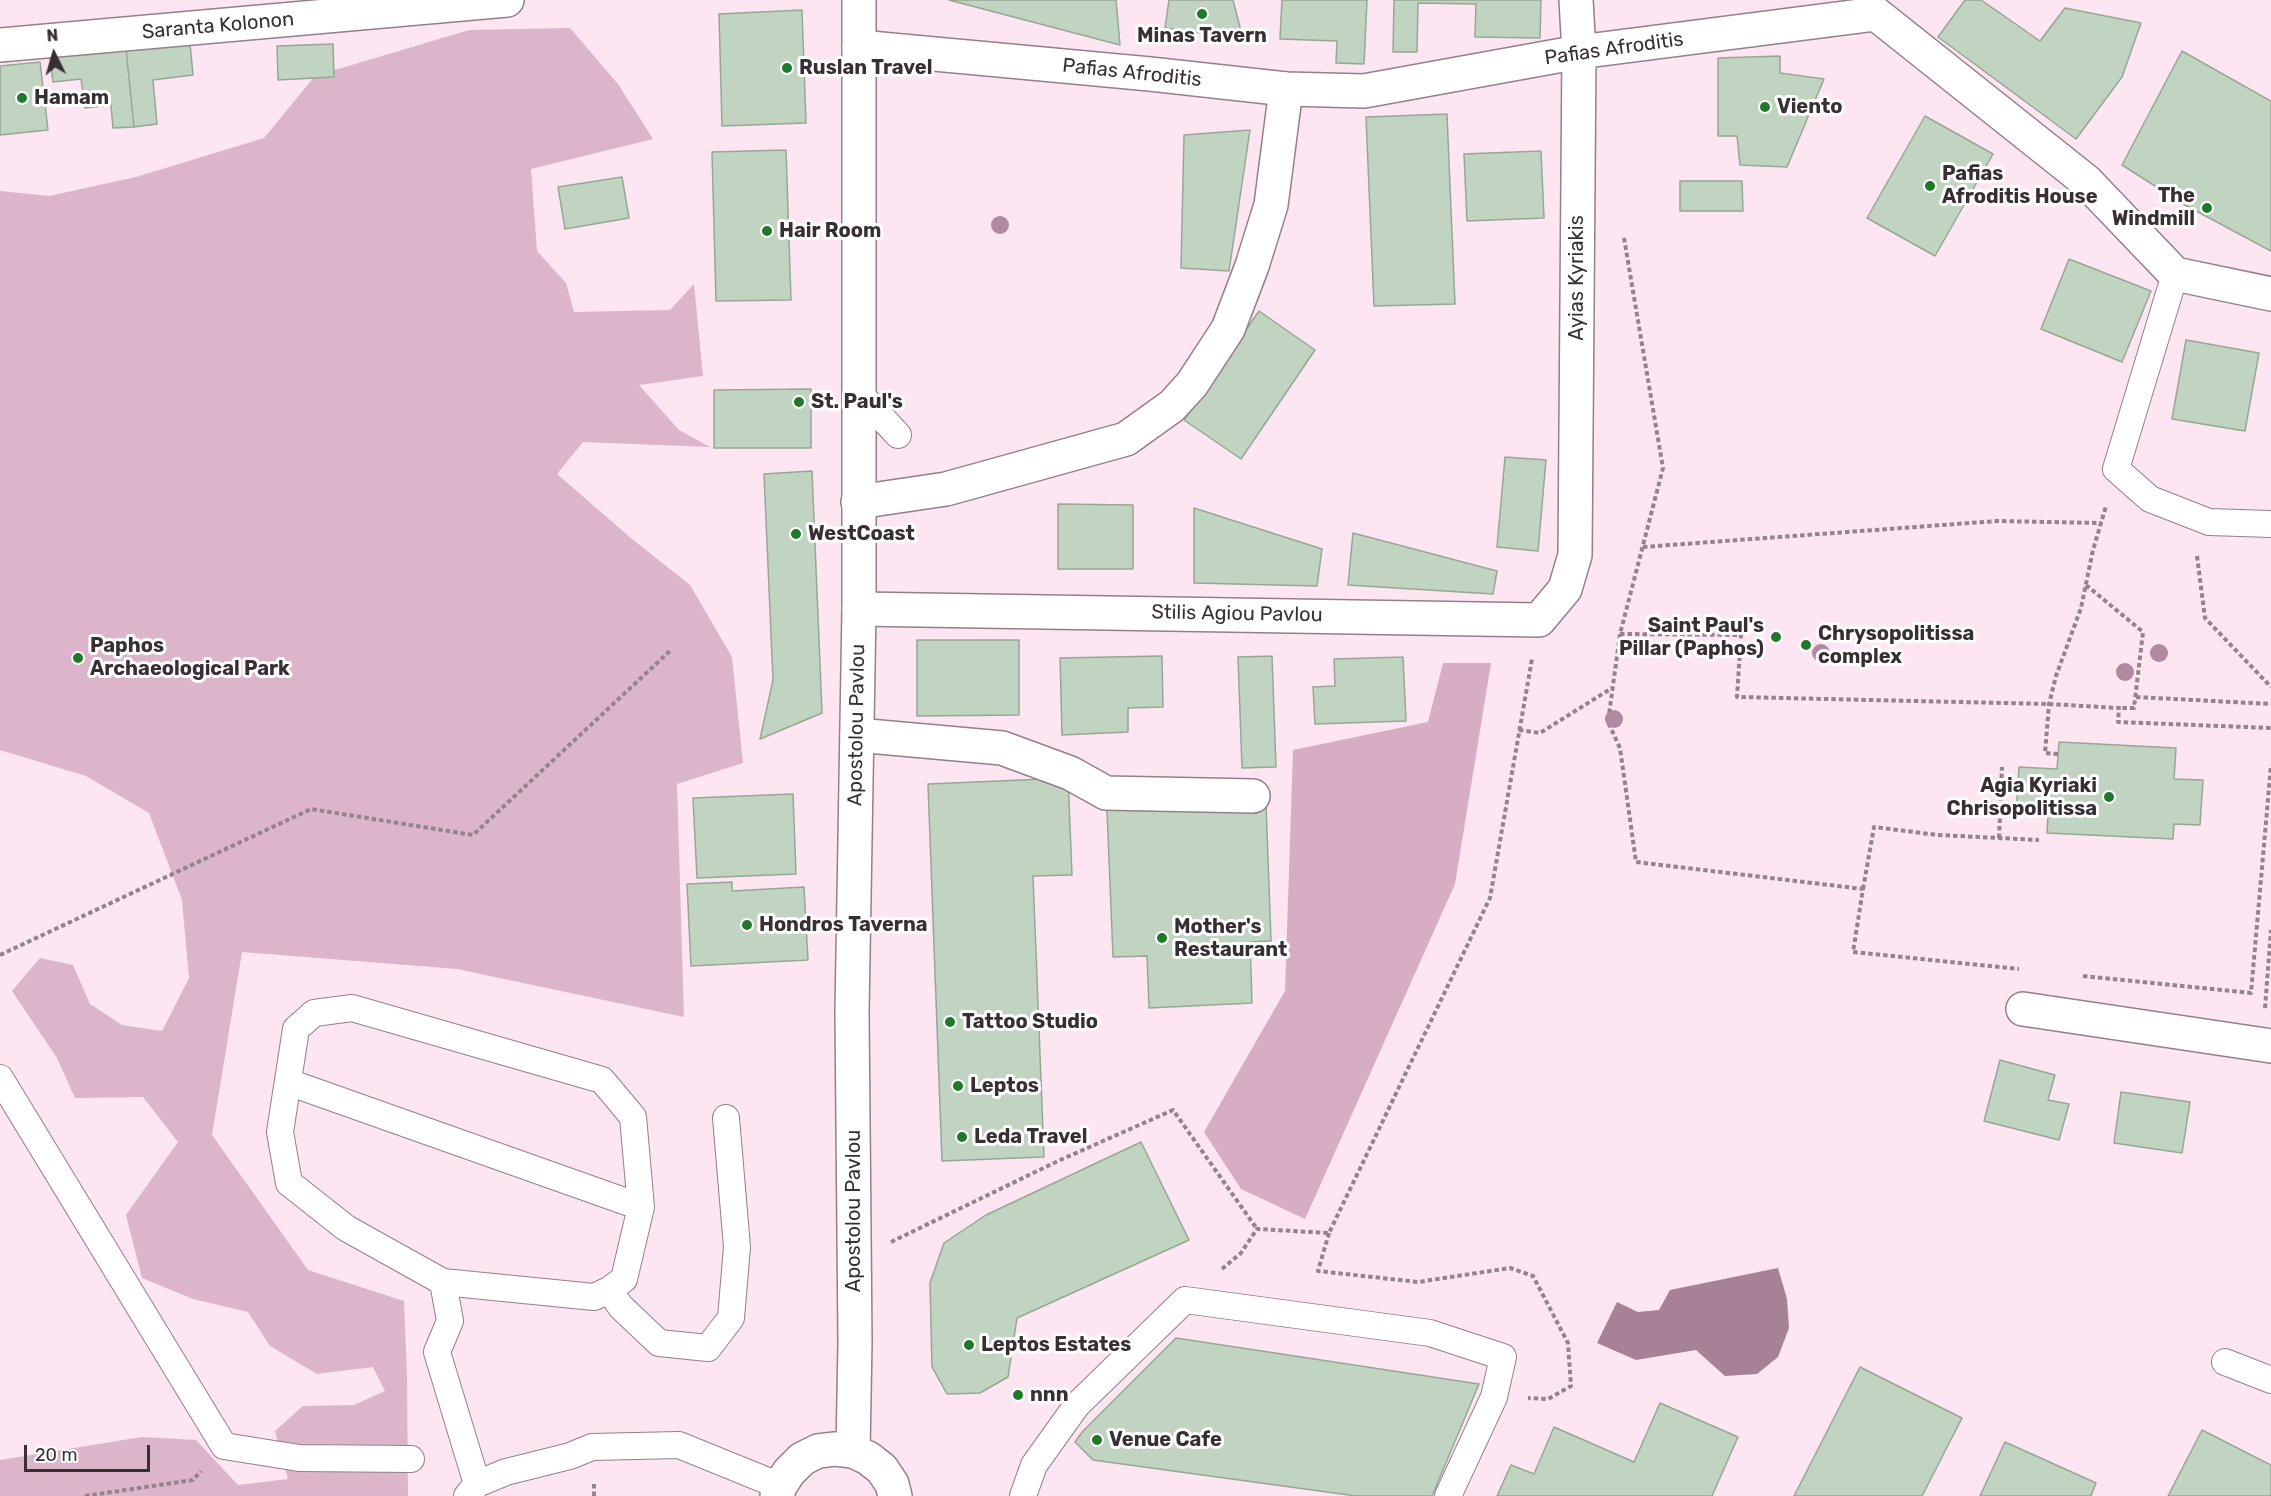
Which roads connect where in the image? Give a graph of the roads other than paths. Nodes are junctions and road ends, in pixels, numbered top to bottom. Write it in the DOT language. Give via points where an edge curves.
graph roads {
  1 [pos="507,0"];
  2 [pos="859,0"];
  3 [pos="1576,0"];
  4 [pos="1880,7"];
  5 [pos="0,45"];
  6 [pos="859,47"];
  7 [pos="1579,52"];
  8 [pos="1286,89"];
  9 [pos="2175,274"];
  10 [pos="2271,294"];
  11 [pos="860,394"];
  12 [pos="898,435"];
  13 [pos="858,502"];
  14 [pos="2271,524"];
  15 [pos="859,609"];
  16 [pos="1539,620"];
  17 [pos="857,735"];
  18 [pos="1253,796"];
  19 [pos="2023,1009"];
  20 [pos="2266,1045"];
  21 [pos="0,1078"];
  22 [pos="288,1082"];
  23 [pos="726,1118"];
  24 [pos="641,1207"];
  25 [pos="443,1282"];
  26 [pos="609,1290"];
  27 [pos="2225,1362"];
  28 [pos="2271,1380"];
  29 [pos="853,1450"];
  30 [pos="411,1459"];
  31 [pos="472,1490"];
  32 [pos="779,1491"];
  33 [pos="895,1496"];
  34 [pos="1023,1496"];
  35 [pos="1448,1496"];
  1 -- 5 [label="street, Saranta Kolonon"];
  2 -- 6 [label="street, Apostolou Pavlou"];
  3 -- 7 [label="street, Ayias Kyriakis"];
  4 -- 7 [label="street, Pafias Afroditis"];
  4 -- 9 [label="street, Pafias Afroditis" via="2086,181"];
  6 -- 8 [label="street, Pafias Afroditis"];
  6 -- 11 [label="street, Apostolou Pavlou"];
  7 -- 8 [label="street, Pafias Afroditis" via="1364,91"];
  7 -- 16 [label="street, Ayias Kyriakis" via="1575,555 1565,589"];
  8 -- 13 [label="street" via="1271,205 1252,266 1228,329 1192,384 1172,406 1126,439 946,489"];
  9 -- 10 [label="street"];
  9 -- 14 [label="lane" via="2116,469 2150,499 2209,522"];
  11 -- 12 [label="lane"];
  11 -- 13 [label="street, Apostolou Pavlou"];
  13 -- 15 [label="street, Apostolou Pavlou"];
  15 -- 16 [label="street, Stilis Agiou Pavlou"];
  15 -- 17 [label="street, Apostolou Pavlou"];
  17 -- 18 [label="street" via="1002,748 1070,773 1106,793"];
  17 -- 29 [label="street, Apostolou Pavlou" via="852,1012"];
  19 -- 20 [label="street"];
  21 -- 30 [label="lane" via="224,1446 299,1458"];
  22 -- 24 [label="lane"];
  22 -- 24 [label="lane" via="296,1029 314,1013 352,1008 602,1080 633,1118"];
  22 -- 25 [label="lane" via="280,1132 289,1183 346,1228"];
  23 -- 26 [label="lane" via="737,1247 731,1318 708,1348 659,1343"];
  24 -- 26 [label="lane" via="624,1279"];
  25 -- 26 [label="lane" via="594,1297"];
  25 -- 31 [label="lane" via="450,1321 437,1352"];
  27 -- 28 [label="lane"];
  29 -- 32 [label="street" via="818,1452 802,1459"];
  29 -- 33 [label="street" via="882,1469"];
  31 -- 32 [label="lane" via="506,1472 592,1447 679,1445"];
  34 -- 35 [label="lane" via="1034,1465 1077,1405 1185,1300 1430,1333 1503,1357 1494,1397"];
}
